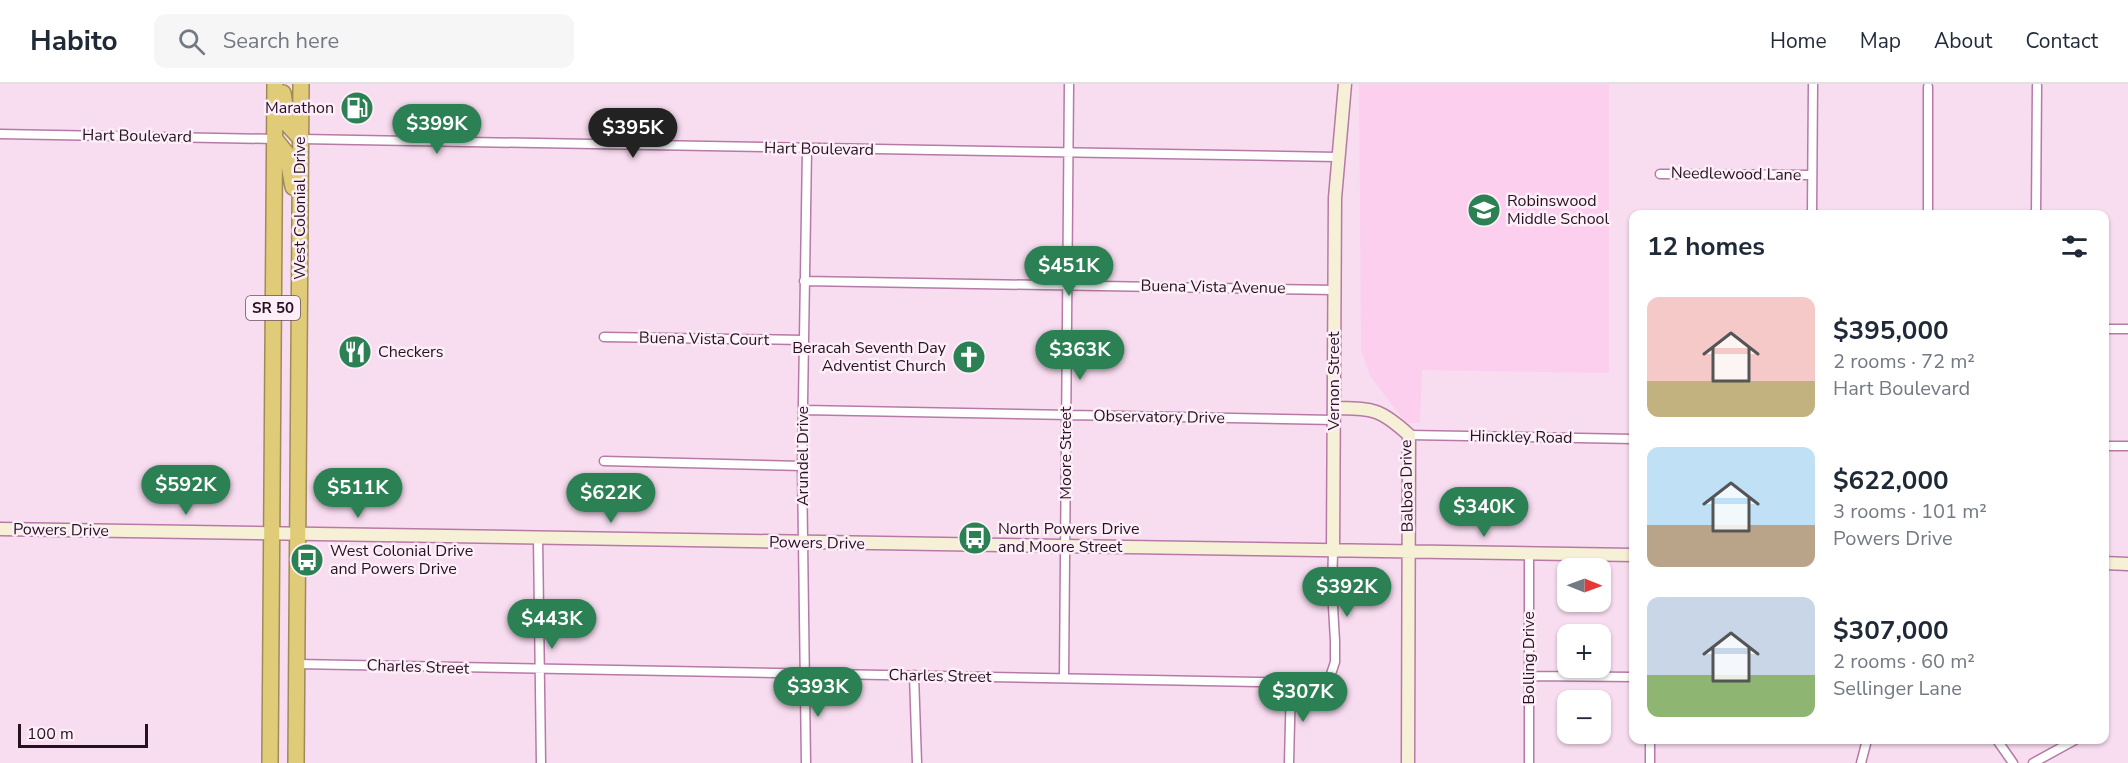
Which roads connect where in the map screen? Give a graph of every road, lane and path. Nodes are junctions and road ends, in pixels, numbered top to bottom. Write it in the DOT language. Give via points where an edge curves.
graph roads {
  1 [pos="275,84"];
  2 [pos="281,84"];
  3 [pos="301,84"];
  4 [pos="1069,84"];
  5 [pos="1345,84"];
  6 [pos="1813,84"];
  7 [pos="2037,86"];
  8 [pos="1928,87"];
  9 [pos="0,134"];
  10 [pos="275,139"];
  11 [pos="301,139"];
  12 [pos="807,148"];
  13 [pos="1070,153"];
  14 [pos="1337,157"];
  15 [pos="1660,174"];
  16 [pos="1812,175"];
  17 [pos="1812,210"];
  18 [pos="1928,210"];
  19 [pos="2036,210"];
  20 [pos="300,231"];
  21 [pos="804,281"];
  22 [pos="1067,284"];
  23 [pos="1335,290"];
  24 [pos="2109,328"];
  25 [pos="2128,329"];
  26 [pos="604,337"];
  27 [pos="804,340"];
  28 [pos="803,410"];
  29 [pos="1334,414"];
  30 [pos="1066,415"];
  31 [pos="1409,435"];
  32 [pos="1629,439"];
  33 [pos="2109,446"];
  34 [pos="2128,446"];
  35 [pos="604,461"];
  36 [pos="802,466"];
  37 [pos="0,529"];
  38 [pos="271,532"];
  39 [pos="297,533"];
  40 [pos="538,537"];
  41 [pos="802,542"];
  42 [pos="1066,546"];
  43 [pos="1333,550"];
  44 [pos="1408,552"];
  45 [pos="1529,553"];
  46 [pos="1629,555"];
  47 [pos="2109,563"];
  48 [pos="2128,564"];
  49 [pos="296,664"];
  50 [pos="539,670"];
  51 [pos="804,674"];
  52 [pos="914,675"];
  53 [pos="1529,676"];
  54 [pos="1330,677"];
  55 [pos="1064,678"];
  56 [pos="1629,678"];
  57 [pos="1291,682"];
  58 [pos="1650,744"];
  59 [pos="1867,744"];
  60 [pos="2000,744"];
  61 [pos="2068,744"];
  62 [pos="270,763"];
  63 [pos="296,763"];
  64 [pos="541,763"];
  65 [pos="806,763"];
  66 [pos="917,763"];
  67 [pos="1289,763"];
  68 [pos="1408,763"];
  69 [pos="1529,763"];
  70 [pos="1650,763"];
  71 [pos="1861,763"];
  72 [pos="2013,763"];
  73 [pos="2033,763"];
  1 -- 10 [label="highway, West Colonial Drive / SR 50"];
  2 -- 11 [label="highway" via="288,125"];
  3 -- 11 [label="highway, West Colonial Drive / SR 50"];
  4 -- 13 [label="street, Moore Street"];
  5 -- 14 [label="street, Vernon Street"];
  6 -- 16 [label="street"];
  7 -- 19 [label="street"];
  8 -- 18 [label="street"];
  9 -- 10 [label="street, Hart Boulevard"];
  10 -- 20 [label="highway" via="287,154"];
  10 -- 38 [label="highway, West Colonial Drive / SR 50"];
  11 -- 12 [label="street, Hart Boulevard"];
  11 -- 20 [label="highway, West Colonial Drive / SR 50"];
  12 -- 13 [label="street, Hart Boulevard"];
  12 -- 21 [label="street, Arundel Drive"];
  13 -- 14 [label="street, Hart Boulevard"];
  13 -- 22 [label="street, Moore Street"];
  14 -- 23 [label="street, Vernon Street"];
  15 -- 16 [label="street, Needlewood Lane"];
  16 -- 17 [label="street"];
  20 -- 39 [label="highway, West Colonial Drive / SR 50"];
  21 -- 22 [label="street, Buena Vista Avenue"];
  21 -- 27 [label="street, Arundel Drive"];
  22 -- 23 [label="street, Buena Vista Avenue"];
  22 -- 30 [label="street, Moore Street"];
  23 -- 29 [label="street, Vernon Street"];
  24 -- 25 [label="street"];
  26 -- 27 [label="street, Buena Vista Court"];
  27 -- 28 [label="street, Arundel Drive"];
  28 -- 30 [label="street, Observatory Drive"];
  28 -- 36 [label="street, Arundel Drive"];
  29 -- 30 [label="street, Observatory Drive"];
  29 -- 31 [label="street, Balboa Drive" via="1376,410"];
  29 -- 43 [label="street, Vernon Street"];
  30 -- 42 [label="street, Moore Street"];
  31 -- 32 [label="street, Hinckley Road"];
  31 -- 44 [label="street, Balboa Drive"];
  33 -- 34 [label="street"];
  35 -- 36 [label="street"];
  36 -- 41 [label="street, Arundel Drive"];
  37 -- 38 [label="street, Powers Drive"];
  38 -- 39 [label="street, Powers Drive"];
  38 -- 62 [label="highway, West Colonial Drive / SR 50"];
  39 -- 40 [label="street, Powers Drive"];
  39 -- 49 [label="highway, West Colonial Drive / SR 50"];
  40 -- 41 [label="street, Powers Drive"];
  40 -- 50 [label="street"];
  41 -- 42 [label="street, Powers Drive"];
  41 -- 51 [label="street, Arundel Drive"];
  42 -- 43 [label="street, Powers Drive"];
  42 -- 55 [label="street, Moore Street"];
  43 -- 44 [label="street, Powers Drive"];
  43 -- 54 [label="street, Vernon Street" via="1335,651"];
  44 -- 45 [label="street, Powers Drive"];
  44 -- 68 [label="street, Balboa Drive"];
  45 -- 46 [label="street, Powers Drive"];
  45 -- 53 [label="street, Bolling Drive"];
  47 -- 48 [label="street"];
  49 -- 50 [label="street, Charles Street"];
  49 -- 63 [label="highway, West Colonial Drive / SR 50"];
  50 -- 51 [label="street, Charles Street"];
  50 -- 64 [label="street"];
  51 -- 52 [label="street, Charles Street"];
  51 -- 65 [label="street, Arundel Drive"];
  52 -- 55 [label="street, Charles Street"];
  52 -- 66 [label="street"];
  53 -- 56 [label="street"];
  53 -- 69 [label="street, Bolling Drive"];
  54 -- 57 [label="street, Charles Street" via="1318,682"];
  55 -- 57 [label="street, Charles Street"];
  57 -- 67 [label="street"];
  58 -- 70 [label="street"];
  59 -- 71 [label="street"];
  60 -- 72 [label="street"];
  61 -- 73 [label="street"];
}
